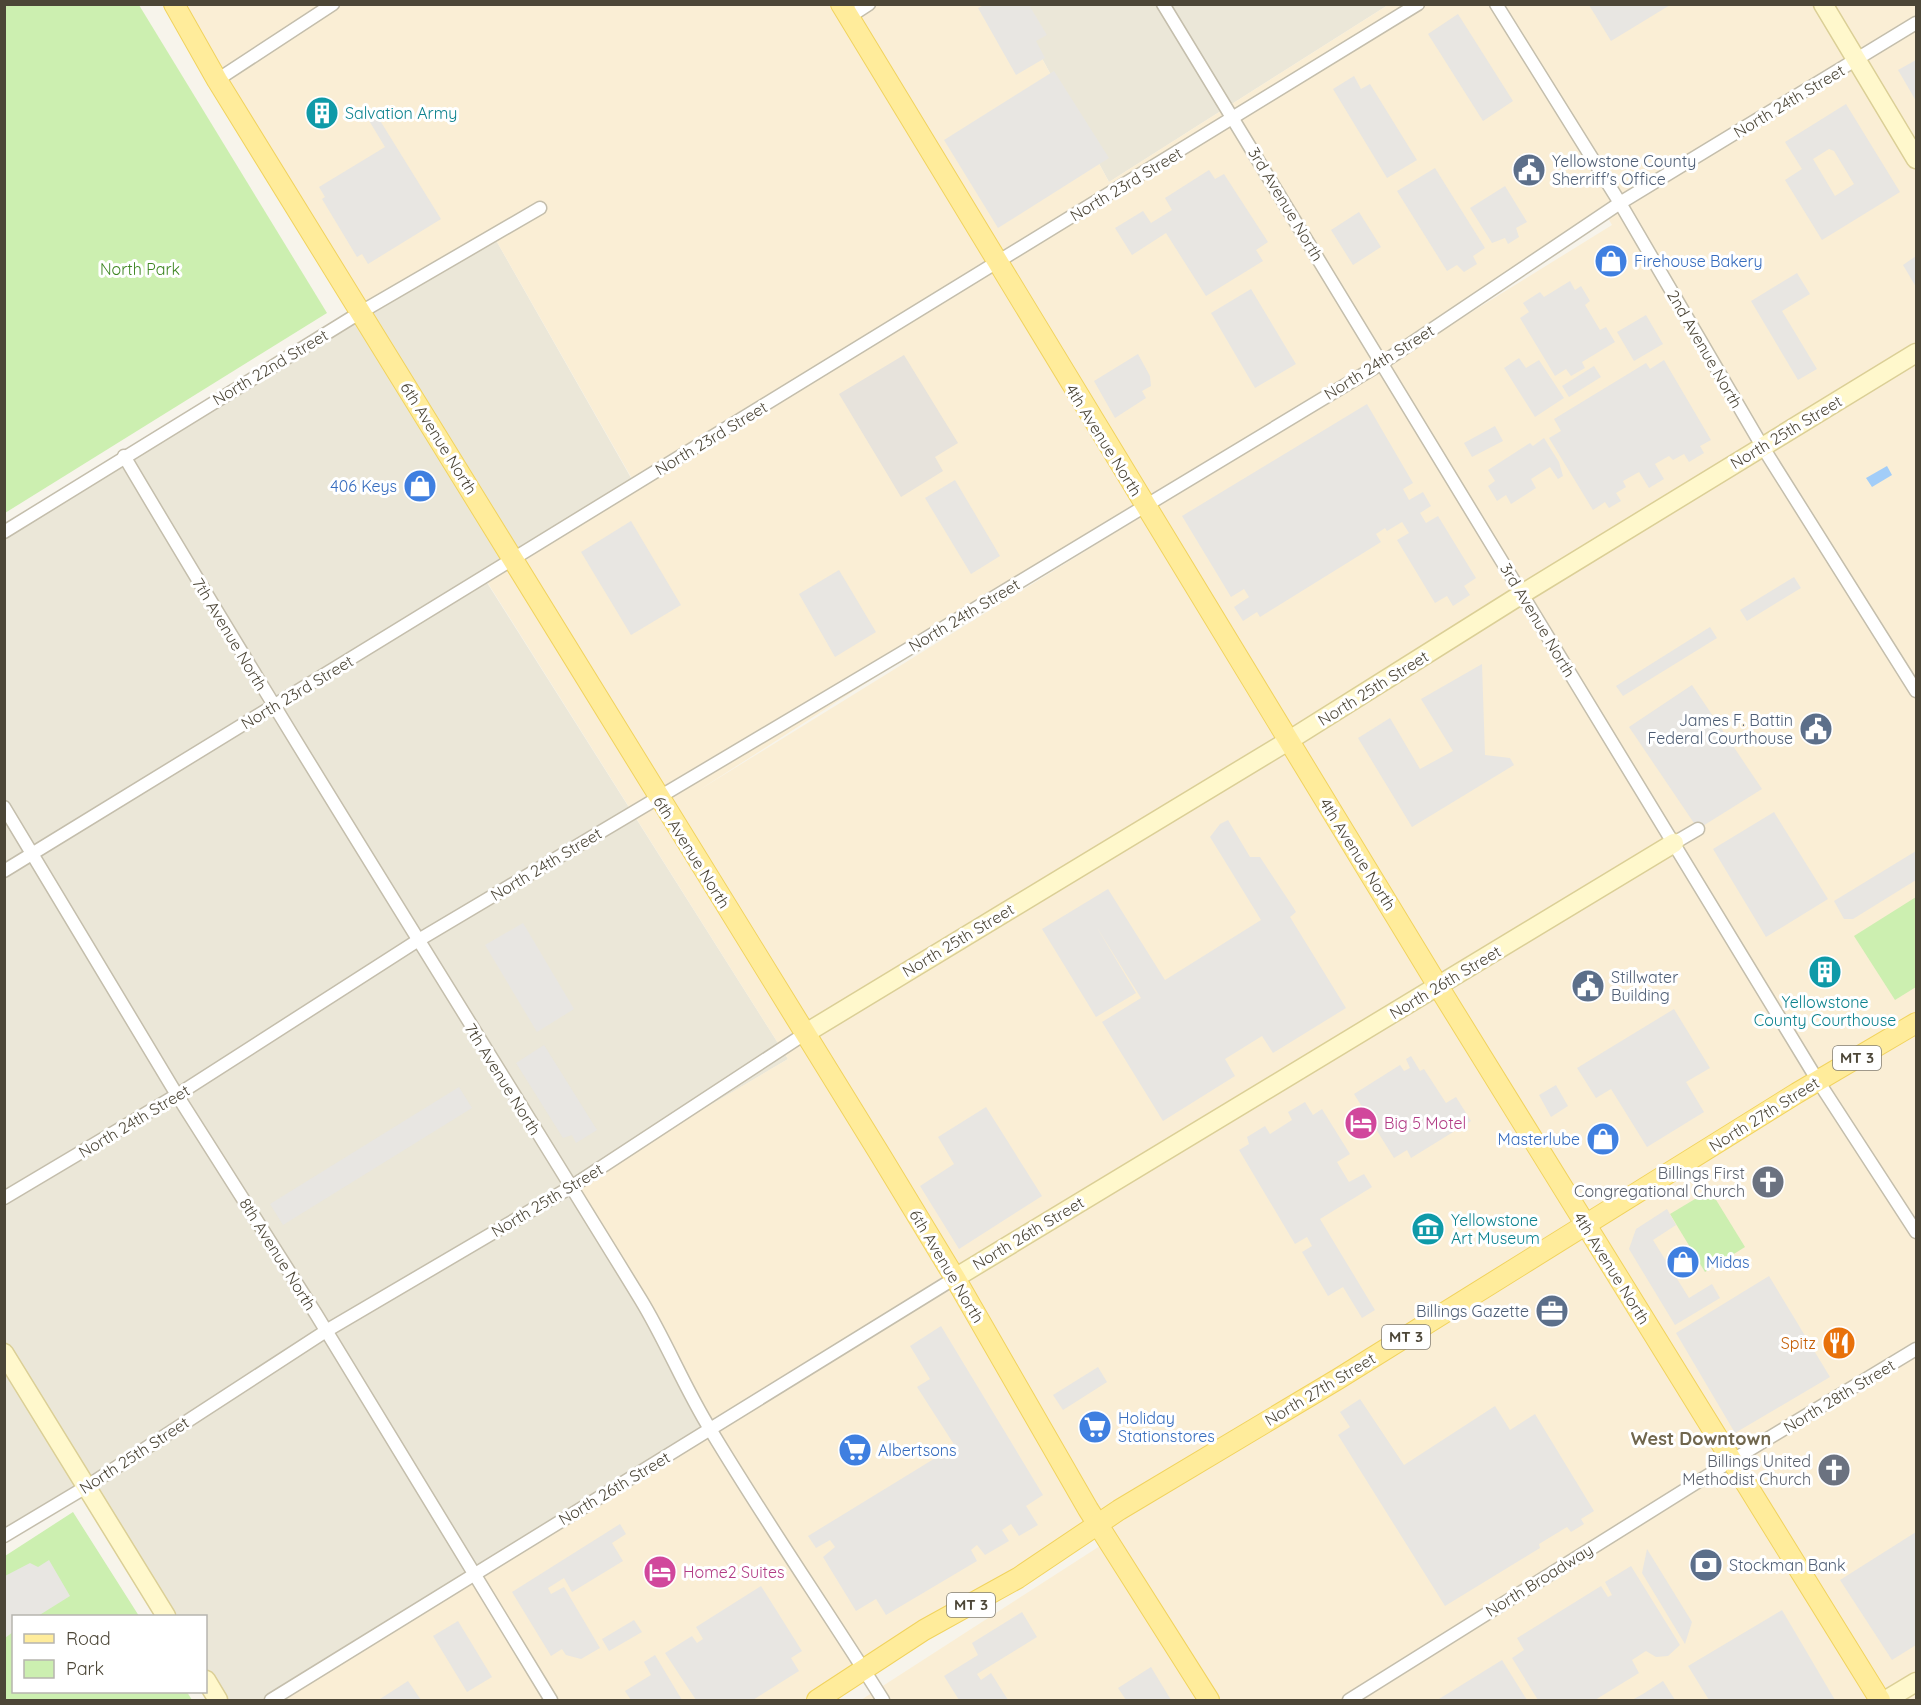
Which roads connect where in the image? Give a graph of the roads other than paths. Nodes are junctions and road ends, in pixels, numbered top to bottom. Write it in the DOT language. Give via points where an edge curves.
graph roads {
  1 [pos="174,4"];
  2 [pos="333,4"];
  3 [pos="869,4"];
  4 [pos="1163,4"];
  5 [pos="1418,4"];
  6 [pos="1496,4"];
  7 [pos="1823,4"];
  8 [pos="845,11"];
  9 [pos="1917,22"];
  10 [pos="1857,61"];
  11 [pos="217,80"];
  12 [pos="1233,119"];
  13 [pos="1917,159"];
  14 [pos="1620,203"];
  15 [pos="540,208"];
  16 [pos="998,263"];
  17 [pos="361,312"];
  18 [pos="1917,352"];
  19 [pos="1382,363"];
  20 [pos="1762,446"];
  21 [pos="124,456"];
  22 [pos="1144,505"];
  23 [pos="4,532"];
  24 [pos="514,559"];
  25 [pos="1522,594"];
  26 [pos="1917,691"];
  27 [pos="273,706"];
  28 [pos="1288,741"];
  29 [pos="658,798"];
  30 [pos="4,807"];
  31 [pos="1698,829"];
  32 [pos="1674,843"];
  33 [pos="33,853"];
  34 [pos="4,871"];
  35 [pos="417,941"];
  36 [pos="1438,987"];
  37 [pos="1917,1023"];
  38 [pos="806,1033"];
  39 [pos="1818,1081"];
  40 [pos="177,1095"];
  41 [pos="571,1188"];
  42 [pos="4,1198"];
  43 [pos="1587,1224"];
  44 [pos="1917,1232"];
  45 [pos="956,1278"];
  46 [pos="326,1331"];
  47 [pos="1917,1349"];
  48 [pos="4,1353"];
  49 [pos="710,1429"];
  50 [pos="1731,1461"];
  51 [pos="86,1487"];
  52 [pos="1098,1525"];
  53 [pos="4,1536"];
  54 [pos="475,1574"];
  55 [pos="165,1615"];
  56 [pos="863,1669"];
  57 [pos="207,1682"];
  58 [pos="1917,1682"];
  59 [pos="218,1701"];
  60 [pos="271,1701"];
  61 [pos="551,1701"];
  62 [pos="817,1701"];
  63 [pos="883,1701"];
  64 [pos="1209,1701"];
  65 [pos="1348,1701"];
  66 [pos="1880,1701"];
  67 [pos="1886,1701"];
  1 -- 11 [label="main road, 6th Avenue North"];
  2 -- 11 [label="street"];
  3 -- 8 [label="street"];
  4 -- 12 [label="street, 3rd Avenue North"];
  5 -- 12 [label="street, North 23rd Street"];
  6 -- 14 [label="street, 2nd Avenue North"];
  7 -- 10 [label="street"];
  8 -- 16 [label="main road, 4th Avenue North"];
  9 -- 10 [label="street, North 24th Street"];
  10 -- 13 [label="street"];
  10 -- 14 [label="street, North 24th Street"];
  11 -- 17 [label="main road, 6th Avenue North"];
  12 -- 16 [label="street, North 23rd Street"];
  12 -- 19 [label="street, 3rd Avenue North"];
  14 -- 19 [label="street, North 24th Street"];
  14 -- 20 [label="street, 2nd Avenue North"];
  15 -- 17 [label="street, North 22nd Street"];
  16 -- 22 [label="main road, 4th Avenue North"];
  16 -- 24 [label="street, North 23rd Street"];
  17 -- 21 [label="street, North 22nd Street"];
  17 -- 24 [label="main road, 6th Avenue North"];
  18 -- 20 [label="street, North 25th Street"];
  19 -- 22 [label="street, North 24th Street"];
  19 -- 25 [label="street, 3rd Avenue North"];
  20 -- 25 [label="street, North 25th Street"];
  20 -- 26 [label="street, 2nd Avenue North"];
  21 -- 23 [label="street, North 22nd Street"];
  21 -- 27 [label="street, 7th Avenue North"];
  22 -- 28 [label="main road, 4th Avenue North"];
  22 -- 29 [label="street, North 24th Street"];
  24 -- 27 [label="street, North 23rd Street"];
  24 -- 29 [label="main road, 6th Avenue North"];
  25 -- 28 [label="street, North 25th Street"];
  25 -- 32 [label="street, 3rd Avenue North"];
  27 -- 33 [label="street, North 23rd Street"];
  27 -- 35 [label="street, 7th Avenue North"];
  28 -- 36 [label="main road, 4th Avenue North"];
  28 -- 38 [label="street, North 25th Street"];
  29 -- 35 [label="street, North 24th Street"];
  29 -- 38 [label="main road, 6th Avenue North"];
  30 -- 33 [label="street, 8th Avenue North"];
  31 -- 32 [label="street, North 26th Street"];
  32 -- 36 [label="street, North 26th Street"];
  32 -- 39 [label="street, 3rd Avenue North"];
  33 -- 34 [label="street, North 23rd Street"];
  33 -- 40 [label="street, 8th Avenue North"];
  35 -- 40 [label="street, North 24th Street"];
  35 -- 41 [label="street, 7th Avenue North"];
  36 -- 43 [label="main road, 4th Avenue North"];
  36 -- 45 [label="street, North 26th Street"];
  37 -- 39 [label="main road, North 27th Street / MT 3"];
  38 -- 41 [label="street, North 25th Street"];
  38 -- 45 [label="main road, 6th Avenue North"];
  39 -- 43 [label="main road, North 27th Street / MT 3"];
  39 -- 44 [label="street, 3rd Avenue North"];
  40 -- 42 [label="street, North 24th Street"];
  40 -- 46 [label="street, 8th Avenue North"];
  41 -- 46 [label="street, North 25th Street"];
  41 -- 49 [label="street, 7th Avenue North" via="644,1305"];
  43 -- 50 [label="main road, 4th Avenue North"];
  43 -- 52 [label="main road, North 27th Street / MT 3"];
  45 -- 49 [label="street, North 26th Street"];
  45 -- 52 [label="main road, 6th Avenue North"];
  46 -- 51 [label="street, North 25th Street"];
  46 -- 54 [label="street, 8th Avenue North"];
  47 -- 50 [label="street, North 28th Street"];
  48 -- 51 [label="street"];
  49 -- 54 [label="street, North 26th Street"];
  49 -- 56 [label="street, 7th Avenue North" via="784,1551"];
  50 -- 65 [label="street, North Broadway"];
  50 -- 66 [label="main road, 4th Avenue North"];
  51 -- 53 [label="street, North 25th Street"];
  51 -- 55 [label="street"];
  52 -- 56 [label="main road, North 27th Street / MT 3" via="1018,1578"];
  52 -- 64 [label="main road, 6th Avenue North"];
  54 -- 60 [label="street, North 26th Street"];
  54 -- 61 [label="street, 8th Avenue North"];
  56 -- 62 [label="main road, North 27th Street / MT 3"];
  56 -- 63 [label="street, 7th Avenue North"];
  57 -- 59 [label="street"];
  58 -- 67 [label="street"];
}
